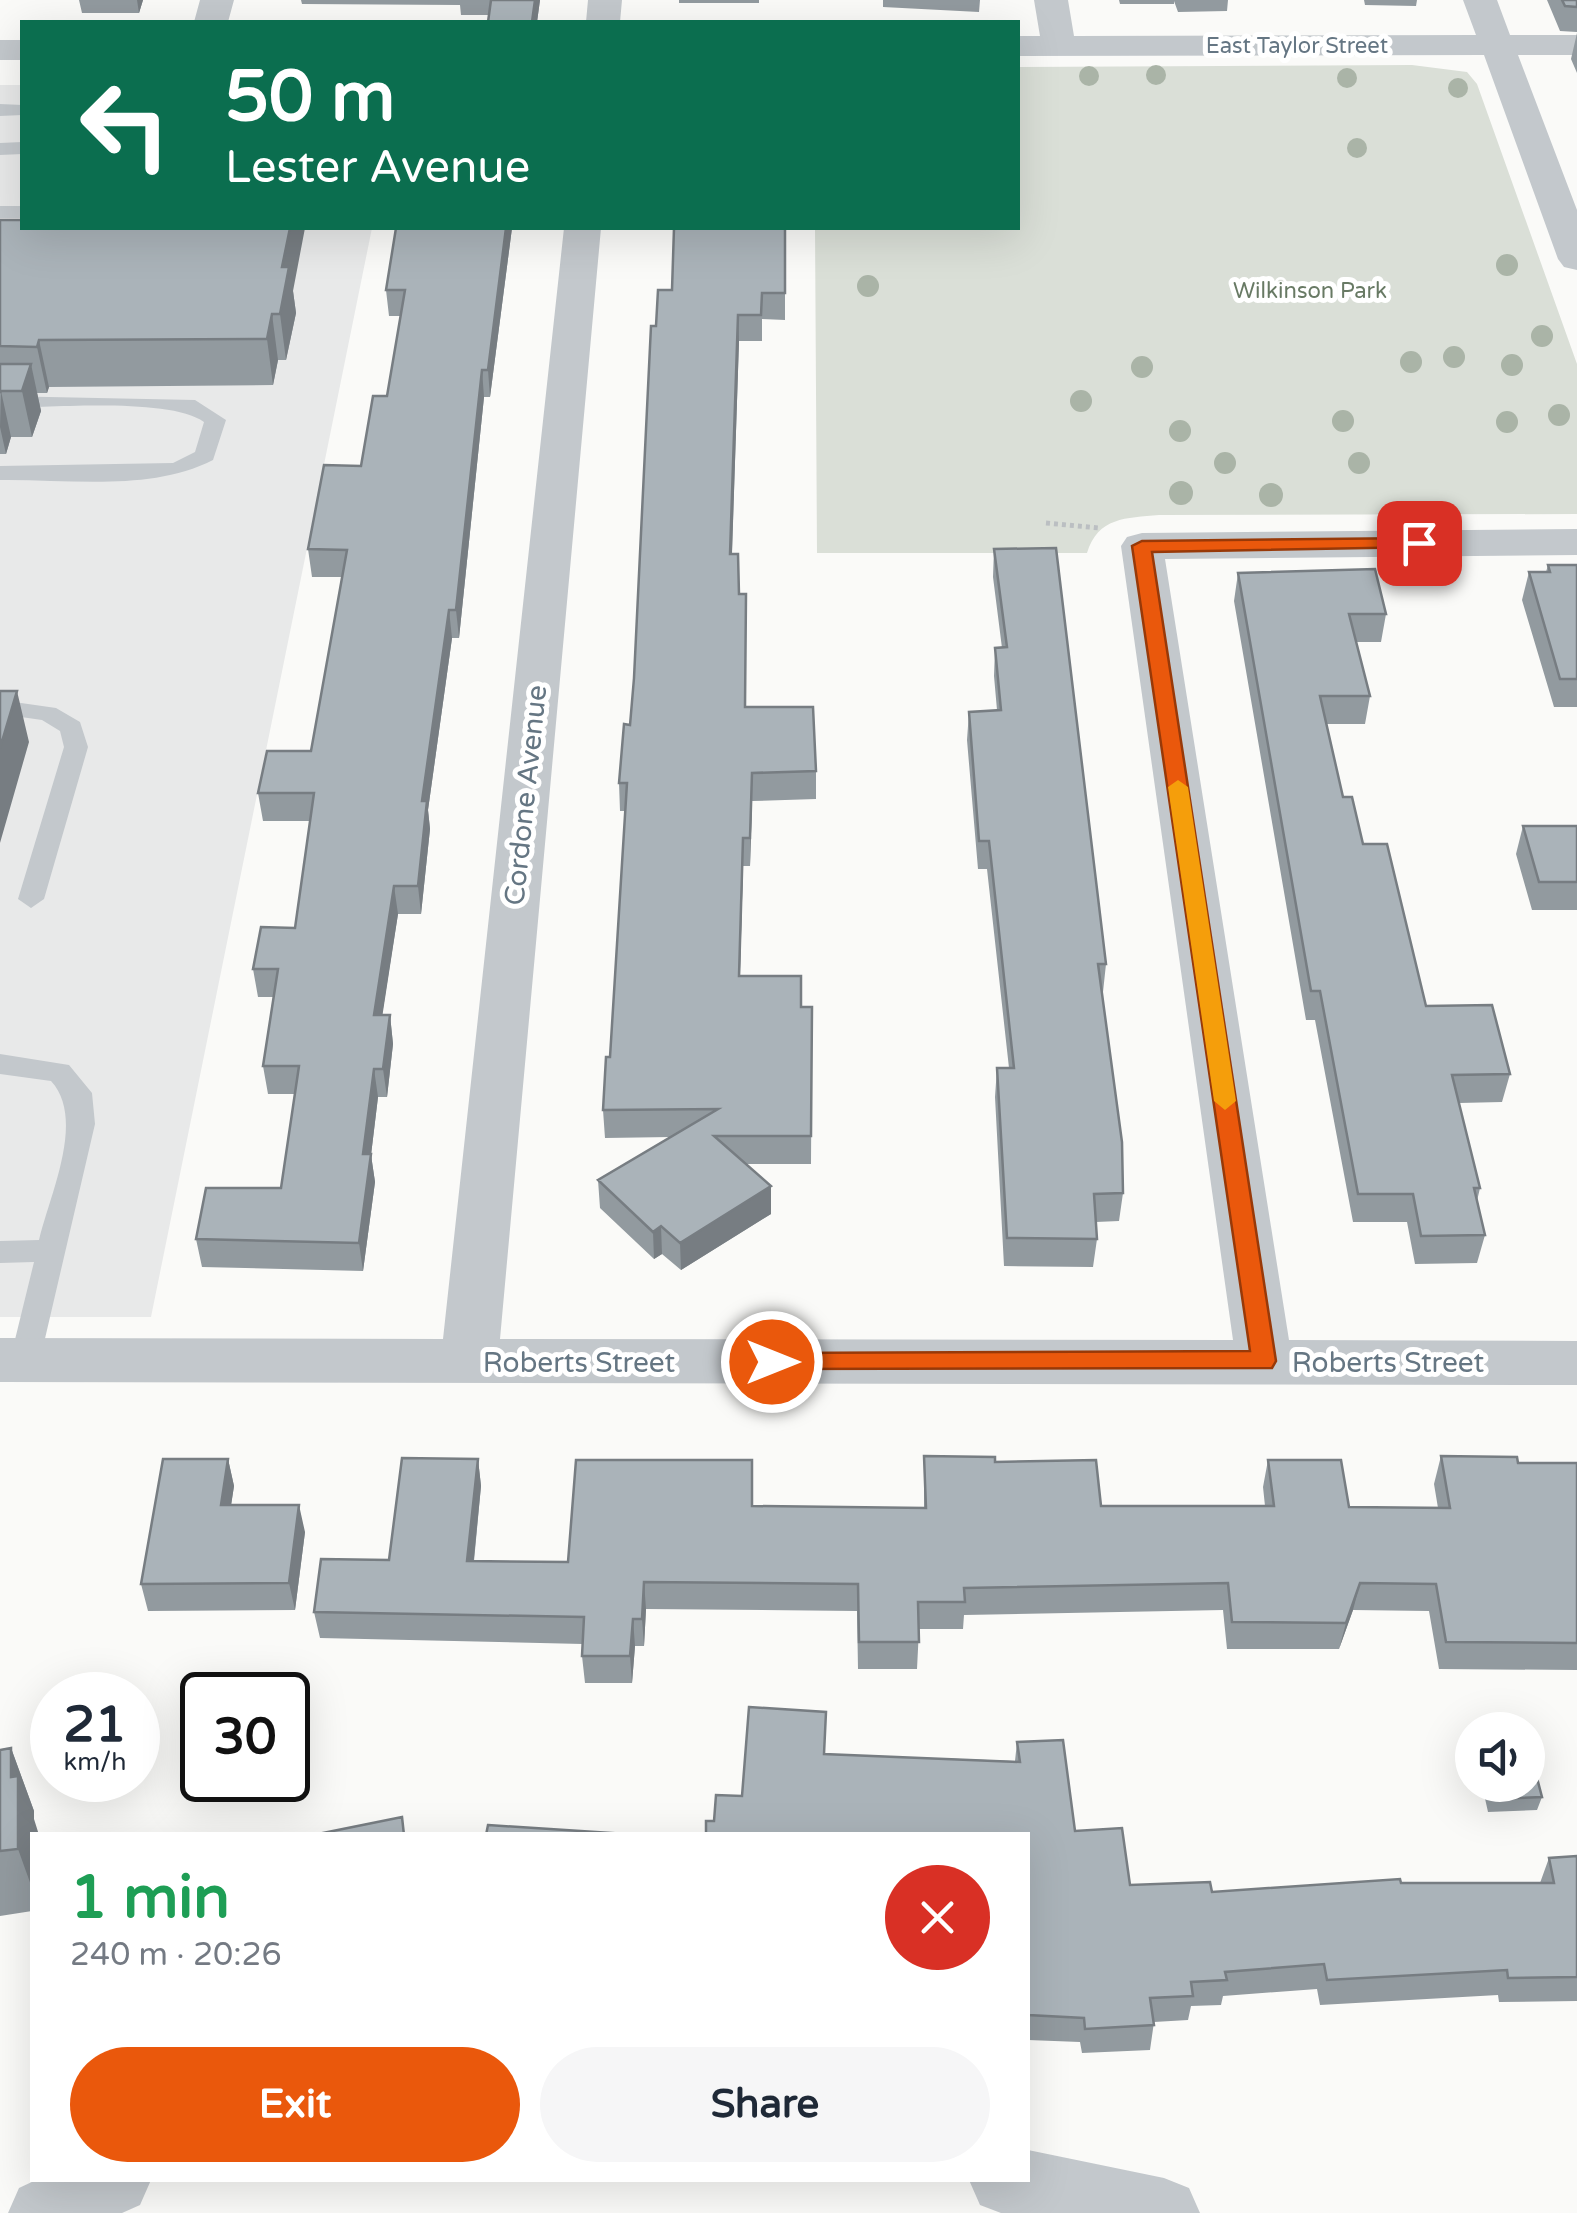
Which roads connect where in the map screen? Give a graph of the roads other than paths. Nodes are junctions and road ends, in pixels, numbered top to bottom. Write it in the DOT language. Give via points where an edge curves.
graph roads {
  1 [pos="1051,0"];
  2 [pos="1480,0"];
  3 [pos="1498,45"];
  4 [pos="1577,45"];
  5 [pos="1020,46"];
  6 [pos="1058,46"];
  7 [pos="582,230"];
  8 [pos="1577,259"];
  9 [pos="0,402"];
  10 [pos="0,472"];
  11 [pos="1577,542"];
  12 [pos="0,707"];
  13 [pos="31,899"];
  14 [pos="0,1064"];
  15 [pos="51,1251"];
  16 [pos="0,1252"];
  17 [pos="12,1360"];
  18 [pos="1264,1361"];
  19 [pos="469,1362"];
  20 [pos="1577,1363"];
  21 [pos="112,2182"];
  22 [pos="1015,2182"];
  23 [pos="44,2213"];
  24 [pos="1164,2213"];
  1 -- 6 [label="street"];
  2 -- 3 [label="street"];
  3 -- 4 [label="street, East Taylor Street"];
  3 -- 6 [label="street, East Taylor Street"];
  3 -- 8 [label="street"];
  5 -- 6 [label="street, East Taylor Street"];
  7 -- 19 [label="street, Cordone Avenue"];
  9 -- 10 [label="lane" via="158,402 195,406 215,420 204,455 178,469"];
  11 -- 18 [label="street" via="1126,538"];
  12 -- 13 [label="lane" via="48,713 71,727 76,747"];
  14 -- 15 [label="lane" via="59,1072 78,1092 81,1124"];
  15 -- 16 [label="lane"];
  15 -- 17 [label="lane"];
  17 -- 19 [label="street, Roberts Street"];
  18 -- 19 [label="street, Roberts Street"];
  18 -- 20 [label="street, Roberts Street"];
  21 -- 23 [label="street"];
  22 -- 24 [label="street"];
}
